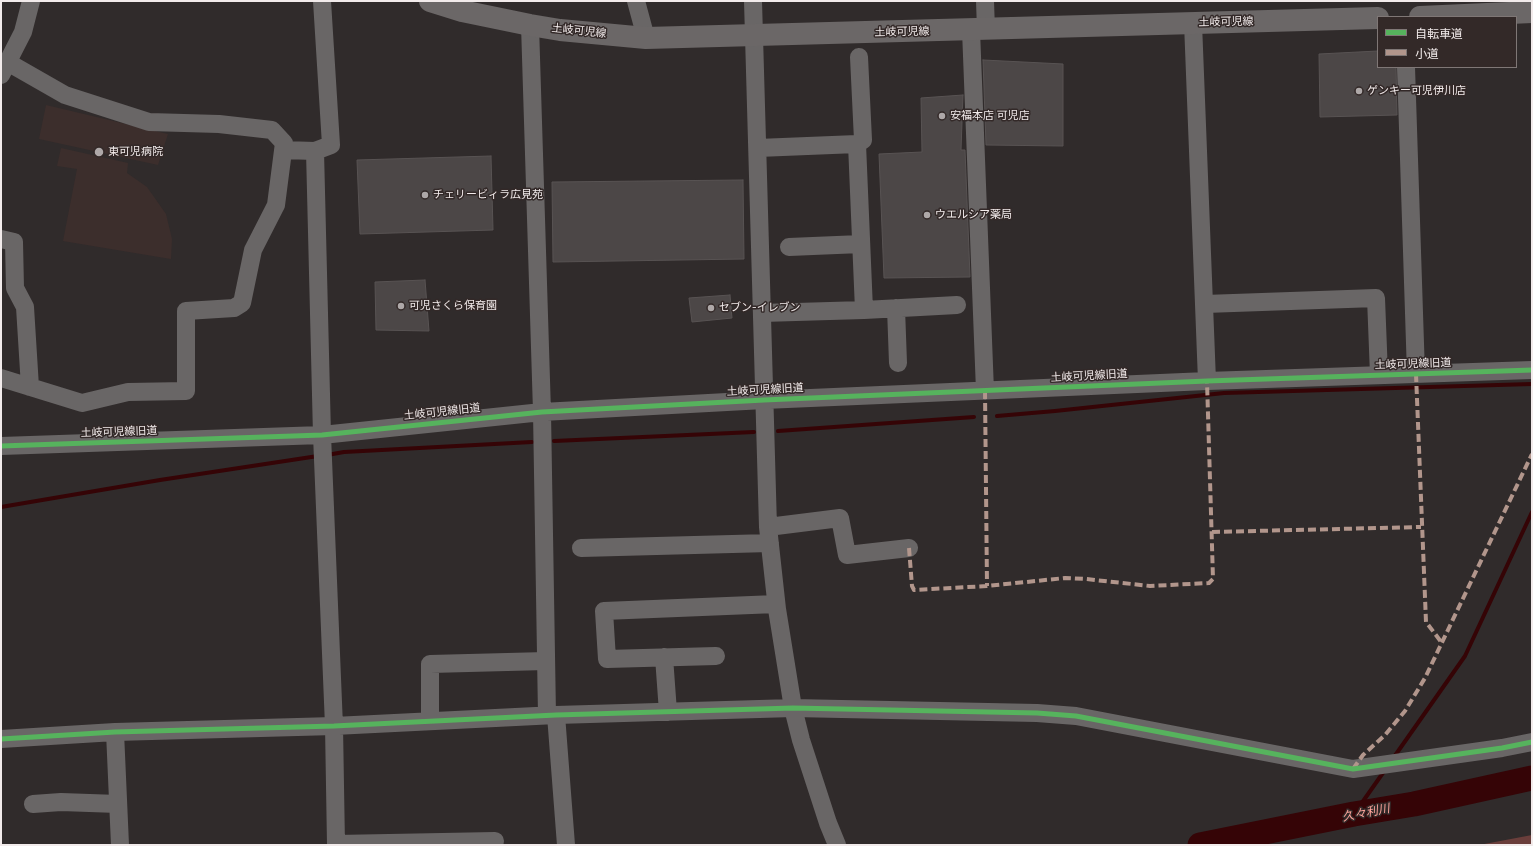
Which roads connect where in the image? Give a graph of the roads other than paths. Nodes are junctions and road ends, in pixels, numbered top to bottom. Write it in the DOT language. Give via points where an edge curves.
graph roads {
  1 [pos="31,1"];
  2 [pos="322,1"];
  3 [pos="430,1"];
  4 [pos="636,1"];
  5 [pos="752,1"];
  6 [pos="985,1"];
  7 [pos="1532,12"];
  8 [pos="1442,16"];
  9 [pos="1377,18"];
  10 [pos="1193,22"];
  11 [pos="530,25"];
  12 [pos="979,30"];
  13 [pos="755,35"];
  14 [pos="646,38"];
  15 [pos="859,57"];
  16 [pos="1406,68"];
  17 [pos="5,69"];
  18 [pos="857,144"];
  19 [pos="758,148"];
  20 [pos="283,150"];
  21 [pos="316,152"];
  22 [pos="1,239"];
  23 [pos="862,244"];
  24 [pos="789,247"];
  25 [pos="1205,304"];
  26 [pos="957,305"];
  27 [pos="896,308"];
  28 [pos="864,310"];
  29 [pos="762,313"];
  30 [pos="898,363"];
  31 [pos="1532,370"];
  32 [pos="1416,374"];
  33 [pos="1379,375"];
  34 [pos="1,378"];
  35 [pos="1208,381"];
  36 [pos="30,386"];
  37 [pos="985,391"];
  38 [pos="764,400"];
  39 [pos="542,412"];
  40 [pos="322,440"];
  41 [pos="1,446"];
  42 [pos="769,535"];
  43 [pos="581,548"];
  44 [pos="909,548"];
  45 [pos="776,604"];
  46 [pos="716,656"];
  47 [pos="664,657"];
  48 [pos="546,661"];
  49 [pos="793,708"];
  50 [pos="668,712"];
  51 [pos="552,715"];
  52 [pos="430,721"];
  53 [pos="334,726"];
  54 [pos="115,732"];
  55 [pos="1,739"];
  56 [pos="1532,742"];
  57 [pos="33,804"];
  58 [pos="118,804"];
  59 [pos="495,841"];
  60 [pos="120,845"];
  61 [pos="336,845"];
  62 [pos="566,845"];
  63 [pos="837,845"];
  1 -- 17 [label="street" via="23,32"];
  2 -- 21 [label="street" via="331,145"];
  3 -- 11 [label="main road, 土岐可児線" via="462,11"];
  4 -- 14 [label="street"];
  5 -- 13 [label="street"];
  6 -- 12 [label="street"];
  7 -- 8 [label="main road"];
  9 -- 10 [label="main road, 土岐可児線"];
  10 -- 12 [label="main road, 土岐可児線"];
  10 -- 25 [label="street"];
  11 -- 14 [label="main road, 土岐可児線"];
  11 -- 39 [label="street"];
  12 -- 13 [label="main road, 土岐可児線"];
  12 -- 37 [label="street"];
  13 -- 14 [label="main road, 土岐可児線"];
  13 -- 19 [label="street"];
  15 -- 18 [label="street" via="863,140"];
  16 -- 32 [label="street"];
  17 -- 20 [label="street" via="65,95 149,122 219,124 272,130 284,144"];
  18 -- 19 [label="street"];
  18 -- 23 [label="street"];
  19 -- 29 [label="street"];
  20 -- 21 [label="street"];
  20 -- 36 [label="street" via="276,205 253,250 242,303 234,308 186,311 186,391 128,392 82,403"];
  21 -- 40 [label="street"];
  22 -- 36 [label="street" via="14,242 15,288 25,307"];
  23 -- 24 [label="street"];
  23 -- 28 [label="street"];
  25 -- 33 [label="street" via="1376,298"];
  25 -- 35 [label="street"];
  26 -- 27 [label="street"];
  27 -- 28 [label="street"];
  27 -- 30 [label="street"];
  28 -- 29 [label="street"];
  29 -- 38 [label="street"];
  31 -- 32 [label="street, 土岐可児線旧道"];
  32 -- 33 [label="street, 土岐可児線旧道"];
  33 -- 35 [label="street, 土岐可児線旧道"];
  34 -- 36 [label="street"];
  35 -- 37 [label="street, 土岐可児線旧道"];
  37 -- 38 [label="street, 土岐可児線旧道"];
  38 -- 39 [label="street, 土岐可児線旧道"];
  38 -- 42 [label="street"];
  39 -- 40 [label="street, 土岐可児線旧道"];
  39 -- 48 [label="street"];
  40 -- 41 [label="street, 土岐可児線旧道"];
  40 -- 53 [label="street"];
  42 -- 43 [label="street"];
  42 -- 44 [label="street" via="840,518 847,555"];
  42 -- 45 [label="street"];
  45 -- 47 [label="street" via="604,611 607,659"];
  45 -- 49 [label="street"];
  46 -- 47 [label="street"];
  47 -- 50 [label="street"];
  48 -- 51 [label="street"];
  48 -- 52 [label="street" via="430,664"];
  49 -- 50 [label="street"];
  49 -- 56 [label="street" via="1076,716 1353,769"];
  49 -- 63 [label="street" via="801,740"];
  50 -- 51 [label="street"];
  51 -- 52 [label="street"];
  51 -- 62 [label="street"];
  52 -- 53 [label="street"];
  53 -- 54 [label="street"];
  53 -- 61 [label="street"];
  54 -- 55 [label="street"];
  54 -- 58 [label="street"];
  57 -- 58 [label="street"];
  58 -- 60 [label="street"];
  59 -- 61 [label="street"];
}
